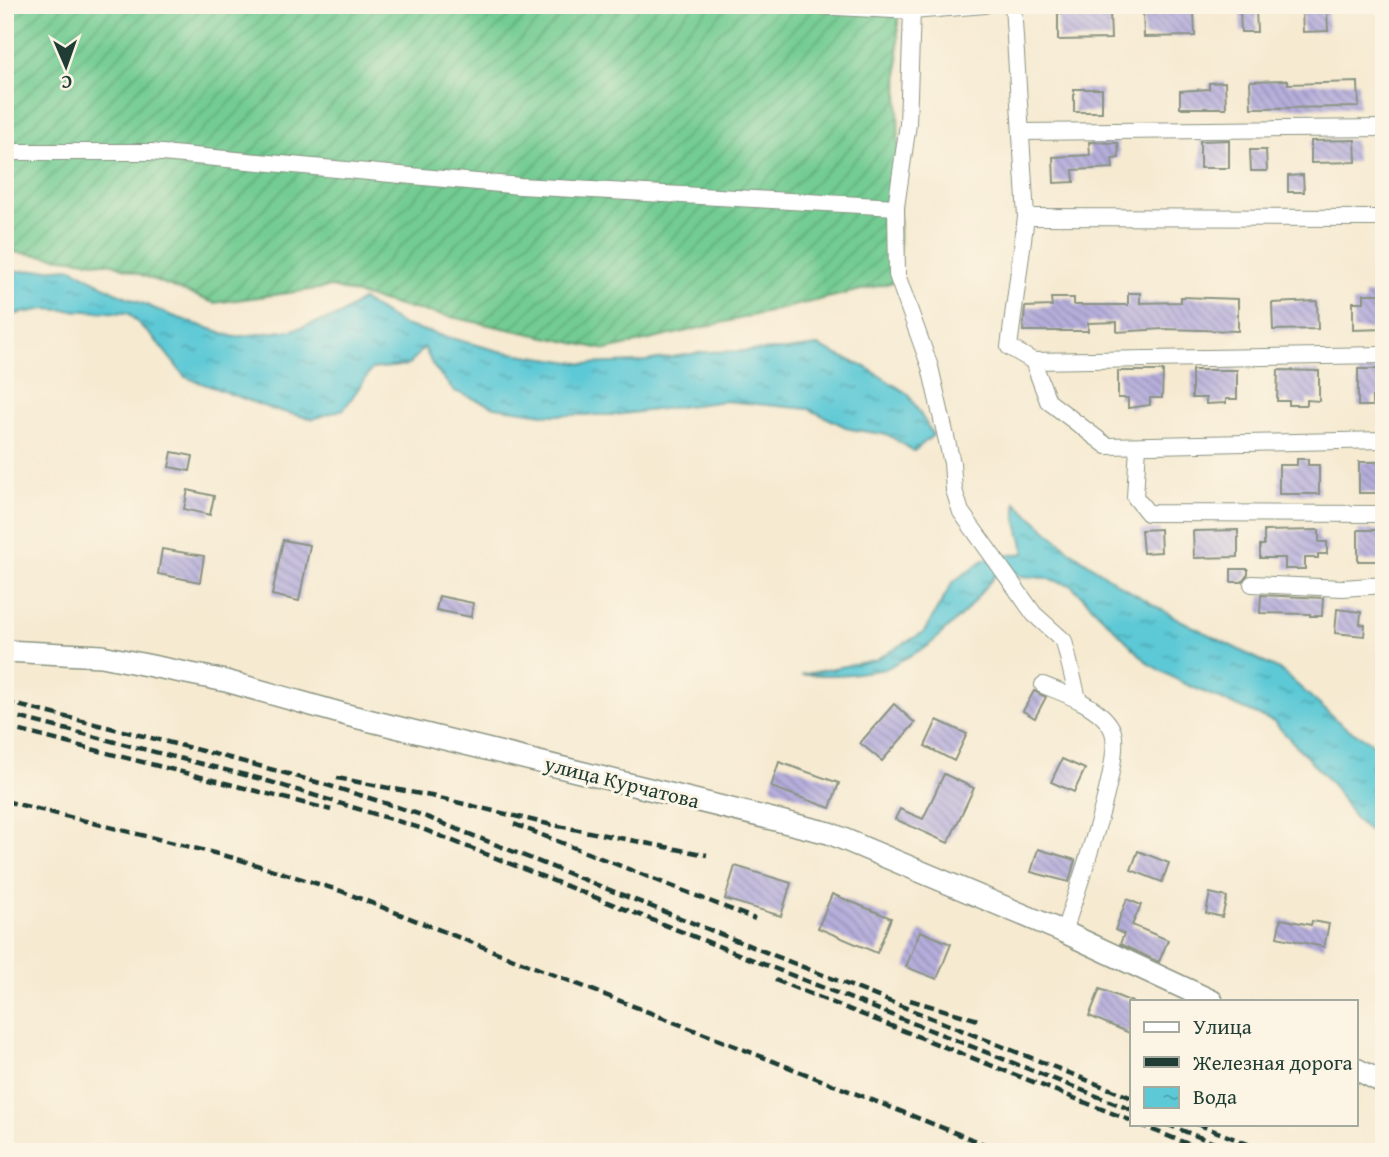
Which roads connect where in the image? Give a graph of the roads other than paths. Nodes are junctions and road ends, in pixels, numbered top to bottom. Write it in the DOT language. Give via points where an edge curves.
graph roads {
  1 [pos="799,5"];
  2 [pos="985,5"];
  3 [pos="1013,5"];
  4 [pos="912,10"];
  5 [pos="1384,128"];
  6 [pos="1021,132"];
  7 [pos="5,152"];
  8 [pos="896,207"];
  9 [pos="1026,217"];
  10 [pos="1384,218"];
  11 [pos="1384,355"];
  12 [pos="1033,361"];
  13 [pos="1384,440"];
  14 [pos="1138,446"];
  15 [pos="1384,514"];
  16 [pos="1252,584"];
  17 [pos="1384,585"];
  18 [pos="5,651"];
  19 [pos="1043,685"];
  20 [pos="1078,699"];
  21 [pos="1063,932"];
  22 [pos="1210,1000"];
  23 [pos="1358,1070"];
  24 [pos="1384,1083"];
  1 -- 4 [label="street"];
  2 -- 4 [label="street"];
  3 -- 6 [label="street"];
  4 -- 8 [label="street" via="908,124"];
  5 -- 6 [label="street"];
  6 -- 9 [label="street"];
  7 -- 8 [label="street" via="151,152 520,186"];
  8 -- 20 [label="street" via="897,275 930,367 961,512 1034,614 1063,641"];
  9 -- 10 [label="street"];
  9 -- 12 [label="street" via="1010,347"];
  11 -- 12 [label="street"];
  12 -- 14 [label="street" via="1048,401 1107,446"];
  13 -- 14 [label="street"];
  14 -- 15 [label="street" via="1135,497 1148,513"];
  16 -- 17 [label="street"];
  18 -- 21 [label="street, улица Курчатова" via="102,656 226,681 829,833"];
  19 -- 20 [label="street"];
  20 -- 21 [label="street" via="1097,712 1113,732 1113,769"];
  21 -- 22 [label="street, улица Курчатова"];
  23 -- 24 [label="street"];
}
